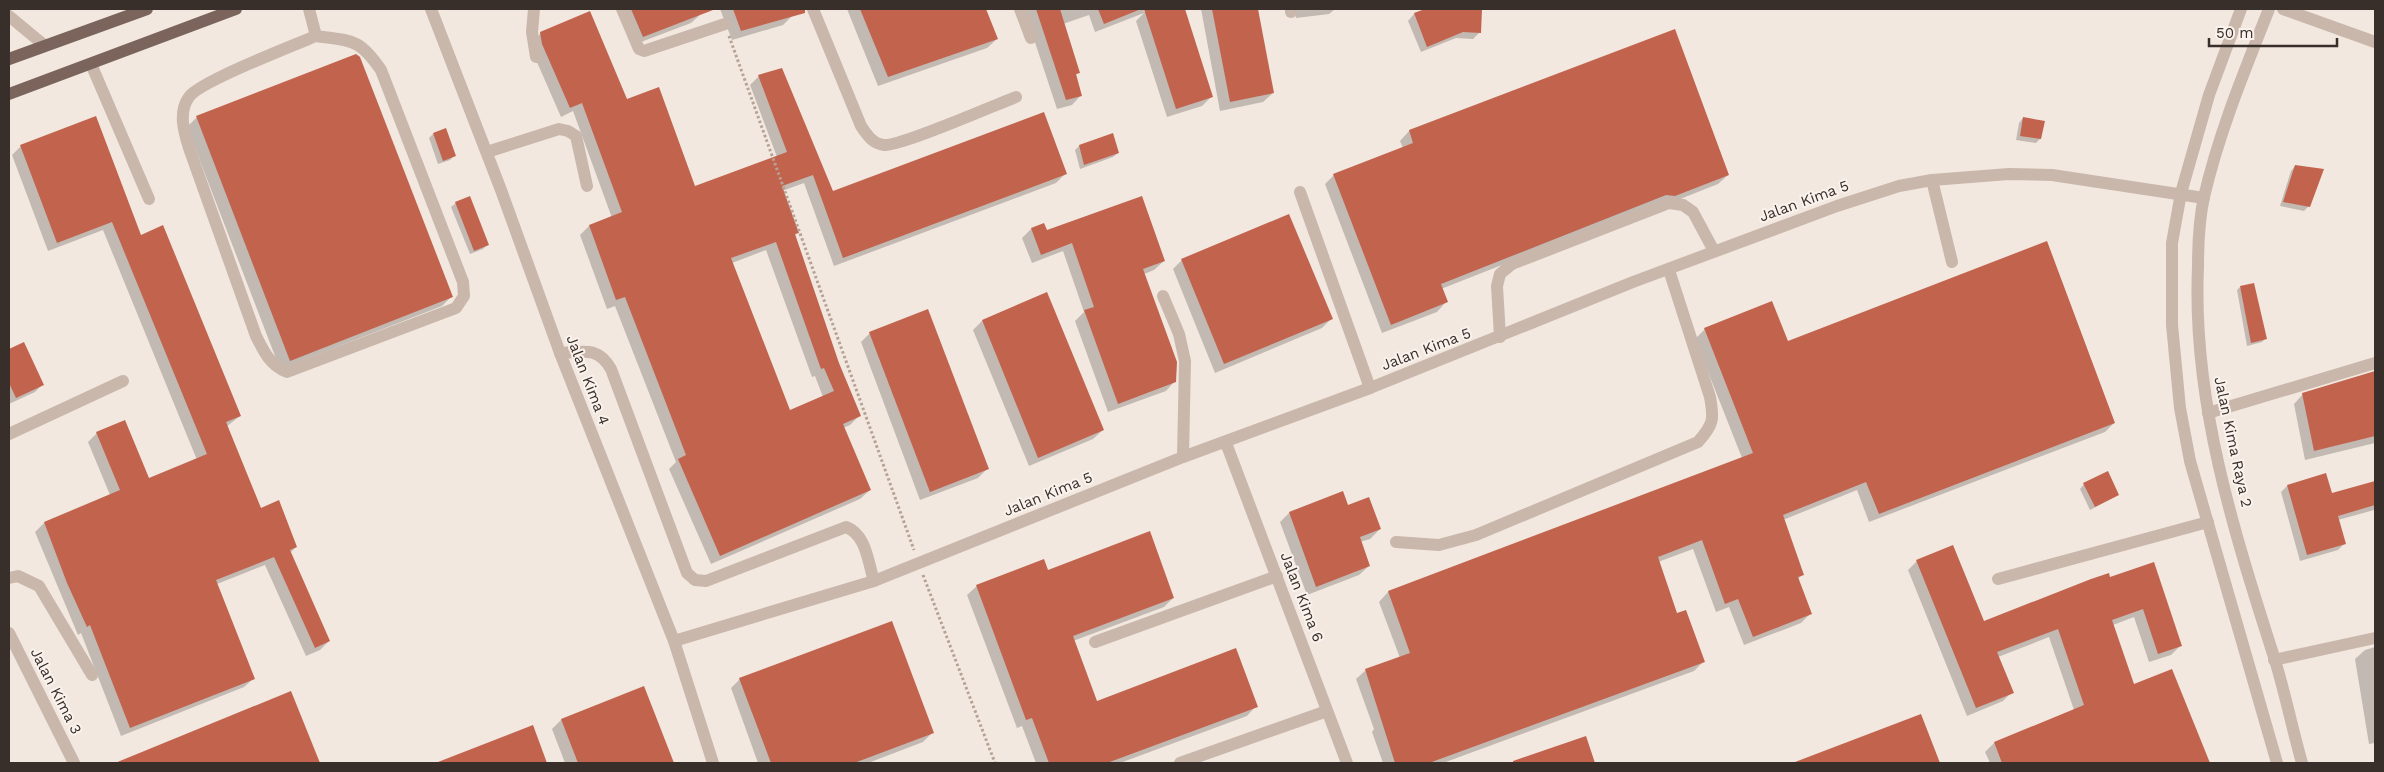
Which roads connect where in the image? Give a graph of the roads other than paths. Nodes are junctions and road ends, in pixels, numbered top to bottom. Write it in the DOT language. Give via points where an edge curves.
graph roads {
  1 [pos="147,9"];
  2 [pos="236,9"];
  3 [pos="308,9"];
  4 [pos="431,9"];
  5 [pos="534,9"];
  6 [pos="622,9"];
  7 [pos="813,9"];
  8 [pos="1020,9"];
  9 [pos="2241,9"];
  10 [pos="2270,9"];
  11 [pos="2283,9"];
  12 [pos="9,16"];
  13 [pos="725,24"];
  14 [pos="316,36"];
  15 [pos="1031,38"];
  16 [pos="2375,42"];
  17 [pos="44,45"];
  18 [pos="536,58"];
  19 [pos="9,59"];
  20 [pos="91,64"];
  21 [pos="9,94"];
  22 [pos="1016,96"];
  23 [pos="487,152"];
  24 [pos="1932,180"];
  25 [pos="587,186"];
  26 [pos="1300,192"];
  27 [pos="2181,193"];
  28 [pos="2204,198"];
  29 [pos="149,200"];
  30 [pos="1714,251"];
  31 [pos="1952,262"];
  32 [pos="1669,270"];
  33 [pos="1163,296"];
  34 [pos="1500,337"];
  35 [pos="560,353"];
  36 [pos="2375,363"];
  37 [pos="123,381"];
  38 [pos="1370,388"];
  39 [pos="2208,413"];
  40 [pos="9,434"];
  41 [pos="1226,443"];
  42 [pos="1183,457"];
  43 [pos="2208,522"];
  44 [pos="1396,542"];
  45 [pos="2242,561"];
  46 [pos="2222,568"];
  47 [pos="1277,576"];
  48 [pos="9,578"];
  49 [pos="1998,579"];
  50 [pos="874,581"];
  51 [pos="9,633"];
  52 [pos="2375,638"];
  53 [pos="674,641"];
  54 [pos="1095,642"];
  55 [pos="2274,660"];
  56 [pos="92,675"];
  57 [pos="1328,710"];
  58 [pos="74,763"];
  59 [pos="713,763"];
  60 [pos="1180,763"];
  61 [pos="1347,763"];
  62 [pos="2277,763"];
  63 [pos="2302,763"];
  1 -- 17 [label="main road"];
  2 -- 20 [label="main road"];
  3 -- 14 [label="street"];
  4 -- 23 [label="street, Jalan Kima 4"];
  5 -- 18 [label="street" via="532,32"];
  6 -- 13 [label="street" via="639,50 644,51"];
  7 -- 22 [label="street" via="861,126 869,138 885,145 907,140"];
  8 -- 15 [label="street"];
  9 -- 27 [label="street" via="2209,95"];
  10 -- 28 [label="street, Jalan Kima Raya 2" via="2235,94"];
  11 -- 16 [label="street"];
  12 -- 17 [label="street"];
  14 -- 14 [label="street" via="208,84 189,96 184,108 183,127 189,148 256,336 266,356 276,367 287,372 456,308 464,296 463,282 381,70 367,50 351,41"];
  17 -- 19 [label="main road"];
  20 -- 21 [label="main road"];
  20 -- 29 [label="street"];
  23 -- 25 [label="street" via="559,129 568,131 576,136"];
  23 -- 35 [label="street, Jalan Kima 4"];
  24 -- 27 [label="street, Jalan Kima 5" via="2009,174 2052,175"];
  24 -- 30 [label="street, Jalan Kima 5" via="1899,186 1837,206"];
  24 -- 31 [label="street"];
  26 -- 38 [label="street"];
  27 -- 28 [label="street, Jalan Kima 5"];
  27 -- 43 [label="street" via="2172,243 2172,325 2180,408 2190,462"];
  28 -- 39 [label="street, Jalan Kima Raya 2" via="2196,307"];
  30 -- 32 [label="street, Jalan Kima 5"];
  30 -- 34 [label="street" via="1692,212 1683,204 1669,203 1512,264 1500,274 1498,286"];
  32 -- 34 [label="street, Jalan Kima 5"];
  32 -- 44 [label="street" via="1710,396 1711,428 1698,442 1476,535 1439,545"];
  33 -- 42 [label="street" via="1179,334 1185,361"];
  34 -- 38 [label="street, Jalan Kima 5"];
  35 -- 50 [label="street" via="593,352 604,356 687,573 696,580 706,581 846,527 855,530 861,538"];
  35 -- 53 [label="street, Jalan Kima 4"];
  36 -- 39 [label="street"];
  37 -- 40 [label="street"];
  38 -- 41 [label="street, Jalan Kima 5"];
  39 -- 45 [label="street, Jalan Kima Raya 2"];
  41 -- 42 [label="street, Jalan Kima 5"];
  41 -- 47 [label="street, Jalan Kima 6"];
  42 -- 50 [label="street, Jalan Kima 5"];
  43 -- 46 [label="street"];
  43 -- 49 [label="street"];
  45 -- 46 [label="street"];
  45 -- 55 [label="street, Jalan Kima Raya 2"];
  46 -- 62 [label="street"];
  47 -- 54 [label="street"];
  47 -- 57 [label="street, Jalan Kima 6"];
  48 -- 56 [label="street" via="18,576 39,586"];
  50 -- 53 [label="street, Jalan Kima 5"];
  51 -- 58 [label="street, Jalan Kima 3"];
  52 -- 55 [label="street"];
  53 -- 59 [label="street, Jalan Kima 4"];
  55 -- 63 [label="street, Jalan Kima Raya 2"];
  57 -- 60 [label="street"];
  57 -- 61 [label="street, Jalan Kima 6"];
}
